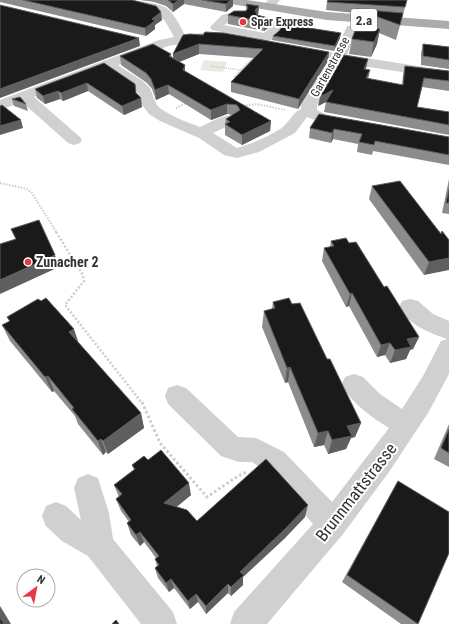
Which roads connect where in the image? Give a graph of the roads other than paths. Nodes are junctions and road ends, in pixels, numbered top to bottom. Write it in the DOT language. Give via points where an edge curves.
graph roads {
  1 [pos="121,0"];
  2 [pos="225,0"];
  3 [pos="240,12"];
  4 [pos="270,14"];
  5 [pos="449,26"];
  6 [pos="351,29"];
  7 [pos="181,39"];
  8 [pos="142,40"];
  9 [pos="158,46"];
  10 [pos="270,46"];
  11 [pos="288,49"];
  12 [pos="338,58"];
  13 [pos="108,65"];
  14 [pos="392,67"];
  15 [pos="449,74"];
  16 [pos="390,81"];
  17 [pos="24,96"];
  18 [pos="0,105"];
  19 [pos="182,105"];
  20 [pos="314,109"];
  21 [pos="160,115"];
  22 [pos="231,119"];
  23 [pos="340,121"];
  24 [pos="202,133"];
  25 [pos="74,140"];
  26 [pos="410,307"];
  27 [pos="449,331"];
  28 [pos="449,348"];
  29 [pos="354,384"];
  30 [pos="177,396"];
  31 [pos="406,425"];
  32 [pos="88,488"];
  33 [pos="56,516"];
  34 [pos="333,524"];
  35 [pos="99,545"];
  36 [pos="250,623"];
  37 [pos="161,624"];
  1 -- 7 [label="street" via="161,10 170,19"];
  2 -- 3 [label="main road, 2.a"];
  3 -- 4 [label="main road, 2.a"];
  3 -- 4 [label="street" via="223,19 216,27 267,37 277,28"];
  4 -- 5 [label="main road, 2.a"];
  6 -- 12 [label="street, Gartenstrasse"];
  7 -- 9 [label="street"];
  7 -- 10 [label="street" via="210,36"];
  8 -- 9 [label="street"];
  9 -- 13 [label="street"];
  11 -- 12 [label="street"];
  12 -- 14 [label="street"];
  12 -- 20 [label="street, Gartenstrasse"];
  13 -- 17 [label="street"];
  13 -- 21 [label="street" via="142,88 146,101"];
  14 -- 15 [label="street"];
  14 -- 16 [label="street"];
  17 -- 18 [label="street"];
  17 -- 25 [label="street"];
  19 -- 21 [label="street"];
  20 -- 23 [label="street" via="318,117"];
  20 -- 24 [label="street" via="302,114 289,130 245,152 230,151"];
  21 -- 24 [label="street"];
  22 -- 24 [label="street"];
  26 -- 27 [label="street" via="425,320"];
  28 -- 31 [label="street, Brunnmattstrasse"];
  29 -- 31 [label="street" via="371,403"];
  30 -- 34 [label="street" via="230,447 256,450 274,461"];
  31 -- 34 [label="street, Brunnmattstrasse" via="371,477"];
  32 -- 35 [label="street" via="95,513"];
  33 -- 35 [label="street" via="72,530"];
  34 -- 36 [label="street, Brunnmattstrasse"];
  35 -- 37 [label="street"];
}
